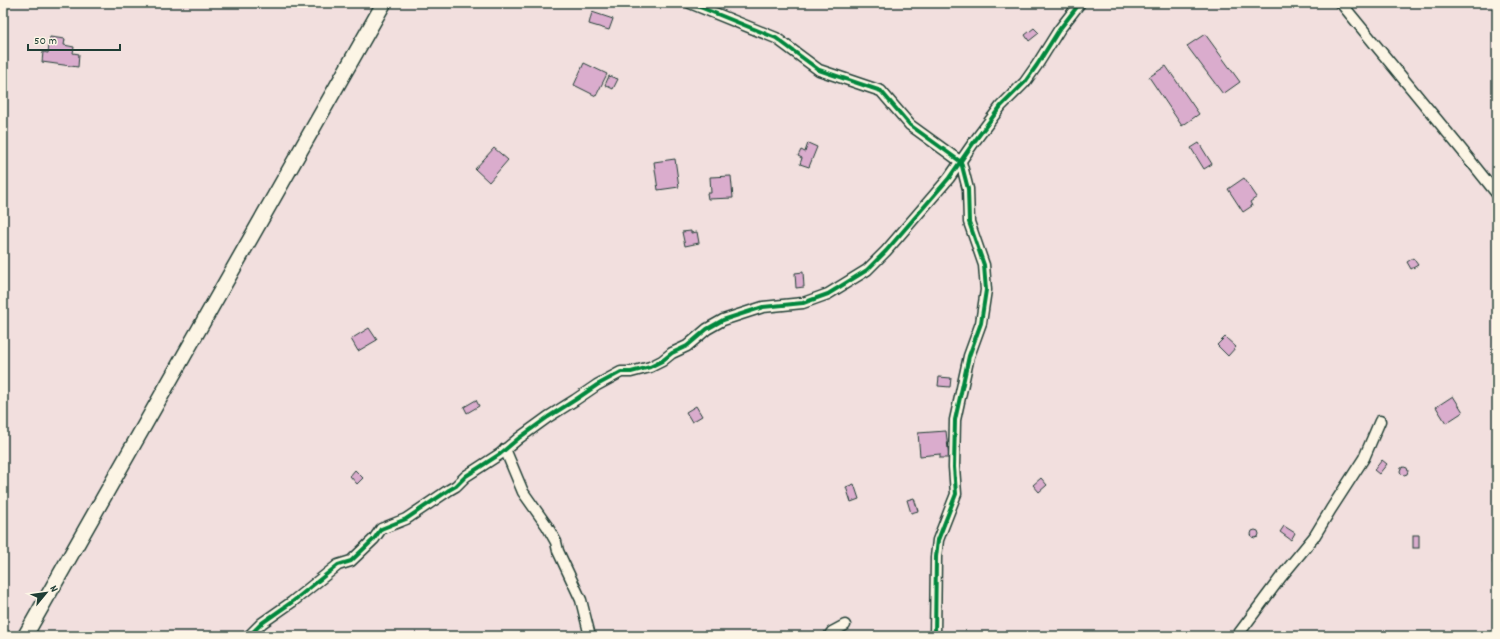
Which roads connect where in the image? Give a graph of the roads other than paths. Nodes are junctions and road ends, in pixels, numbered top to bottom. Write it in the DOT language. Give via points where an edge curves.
graph roads {
  1 [pos="384,3"];
  2 [pos="690,3"];
  3 [pos="1080,3"];
  4 [pos="1340,3"];
  5 [pos="961,162"];
  6 [pos="1497,194"];
  7 [pos="1380,421"];
  8 [pos="506,449"];
  9 [pos="846,625"];
  10 [pos="25,636"];
  11 [pos="249,636"];
  12 [pos="590,636"];
  13 [pos="829,636"];
  14 [pos="935,636"];
  15 [pos="1237,636"];
  1 -- 10 [label="street"];
  2 -- 5 [label="street" via="776,38 819,70 881,91 910,125"];
  3 -- 5 [label="street" via="1025,82 1001,106"];
  4 -- 6 [label="street"];
  5 -- 8 [label="street" via="867,270 828,294 803,303 763,307 723,320 662,361 650,367 621,372 597,385 548,416"];
  5 -- 14 [label="street" via="968,189 969,222 984,265 986,290 955,420 956,494 938,540"];
  7 -- 15 [label="street" via="1364,458 1314,537"];
  8 -- 11 [label="street" via="406,519 380,529 374,539 354,558 338,565 262,623"];
  8 -- 12 [label="street" via="523,492 556,542 581,600"];
  9 -- 13 [label="street"];
}
